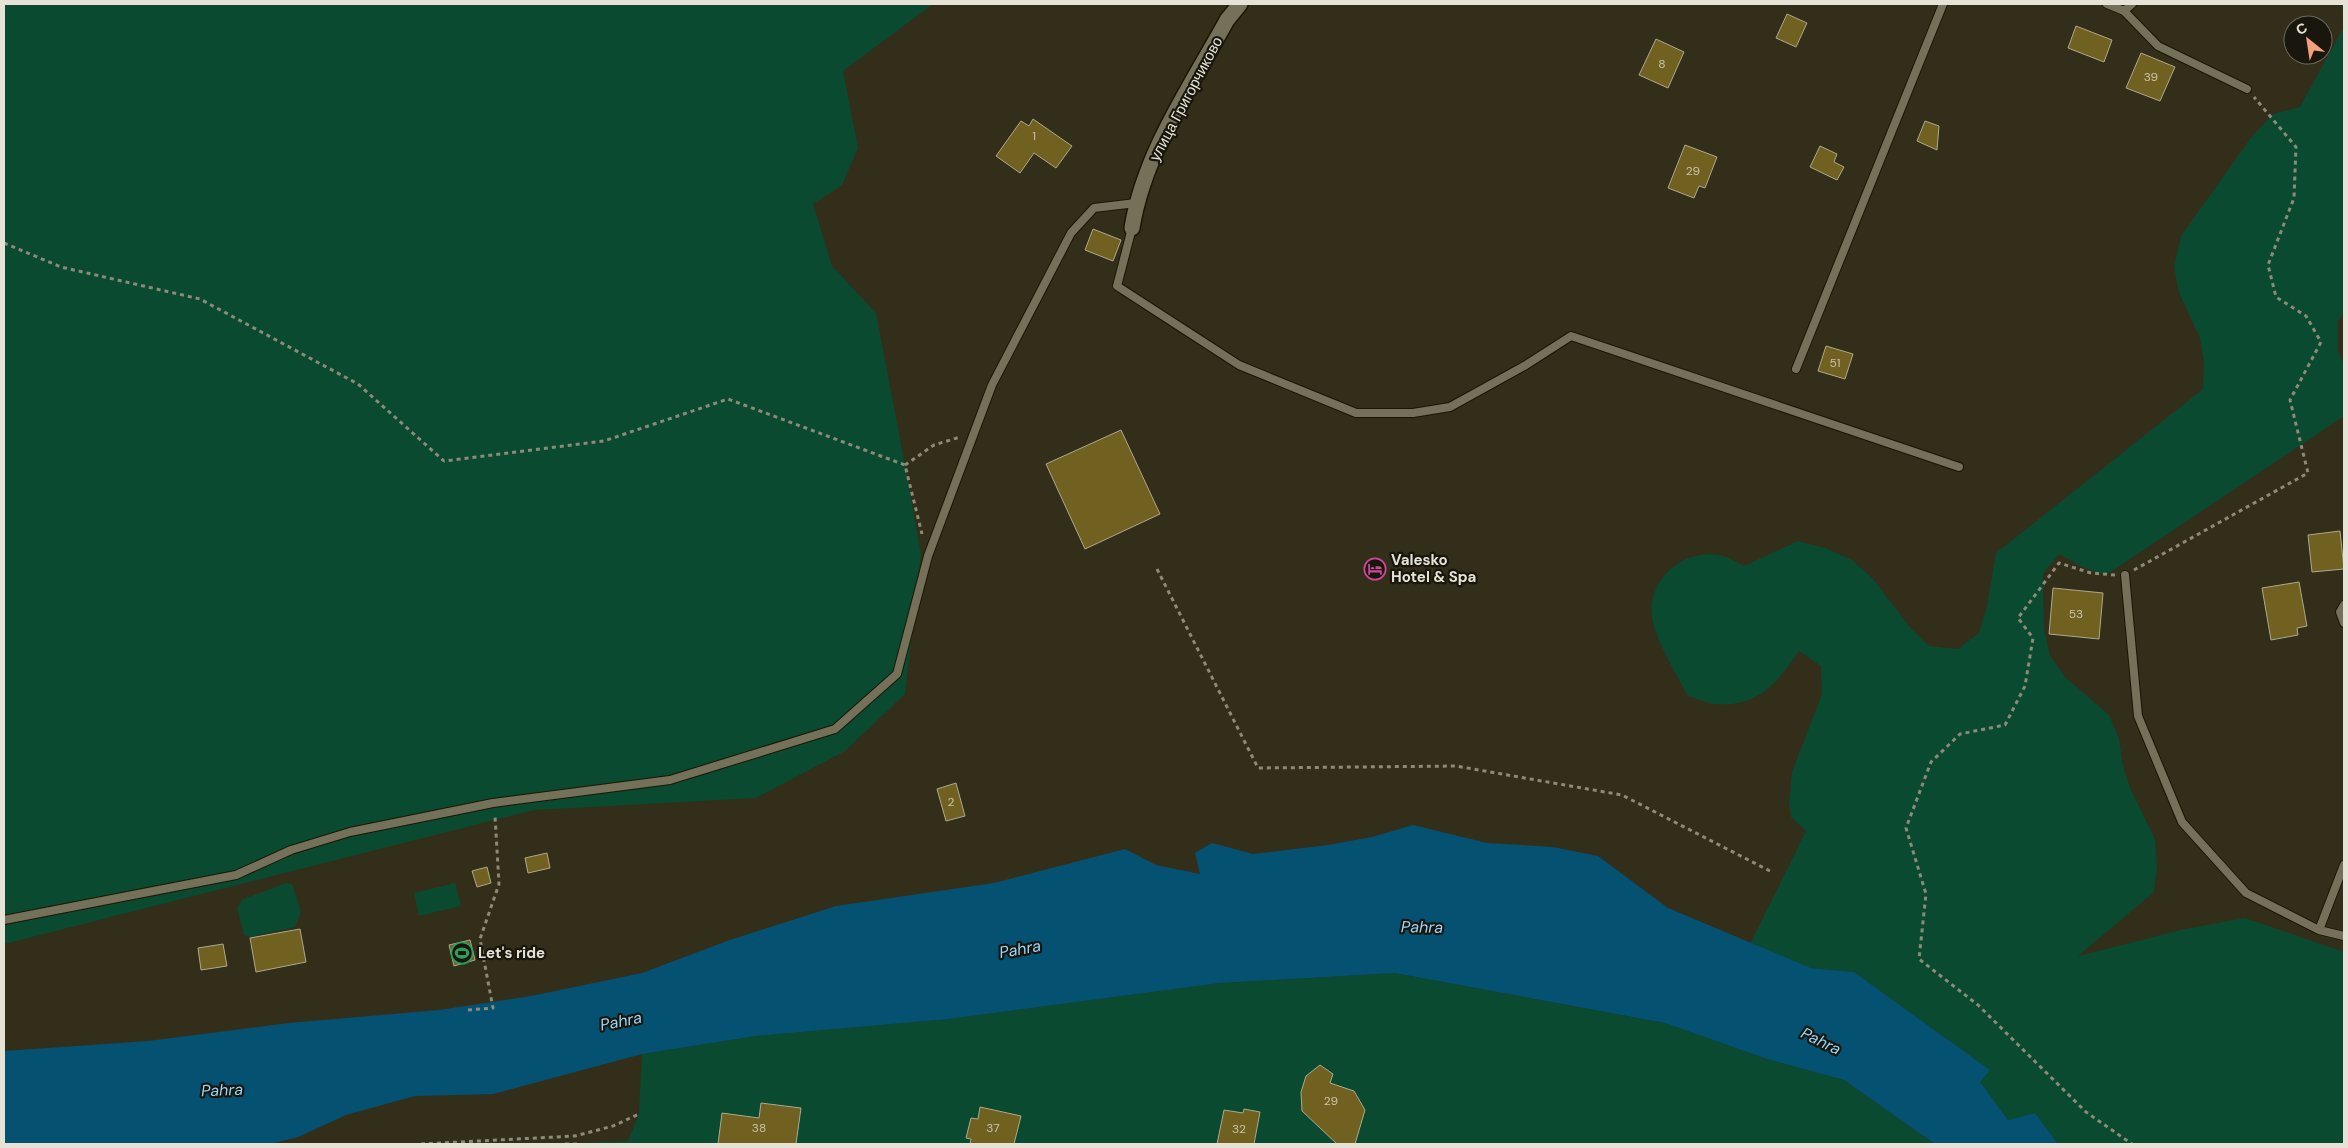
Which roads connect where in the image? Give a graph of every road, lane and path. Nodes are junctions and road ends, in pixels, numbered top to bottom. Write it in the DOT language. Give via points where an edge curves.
graph roads {
  1 [pos="1240,4"];
  2 [pos="1943,4"];
  3 [pos="2107,4"];
  4 [pos="2132,4"];
  5 [pos="2124,11"];
  6 [pos="2247,89"];
  7 [pos="1136,203"];
  8 [pos="1132,228"];
  9 [pos="4,243"];
  10 [pos="1796,369"];
  11 [pos="974,433"];
  12 [pos="905,465"];
  13 [pos="1959,467"];
  14 [pos="928,556"];
  15 [pos="1157,569"];
  16 [pos="2125,575"];
  17 [pos="2344,605"];
  18 [pos="2344,623"];
  19 [pos="496,819"];
  20 [pos="2344,865"];
  21 [pos="1770,871"];
  22 [pos="4,920"];
  23 [pos="2318,930"];
  24 [pos="2344,936"];
  25 [pos="468,1010"];
  26 [pos="639,1114"];
  27 [pos="421,1144"];
  28 [pos="565,1144"];
  29 [pos="580,1144"];
  30 [pos="2132,1144"];
  1 -- 7 [label="street, улица Григорчиково" via="1161,139"];
  2 -- 10 [label="lane"];
  3 -- 5 [label="lane"];
  4 -- 5 [label="lane"];
  5 -- 6 [label="lane" via="2158,46"];
  6 -- 16 [label="path" via="2296,147 2294,198 2268,265 2276,297 2306,316 2321,342 2290,400 2308,473"];
  7 -- 8 [label="street, улица Григорчиково"];
  7 -- 11 [label="lane" via="1094,208 1071,233 992,385"];
  8 -- 13 [label="lane" via="1118,286 1239,365 1356,413 1413,413 1450,406 1526,365 1571,336"];
  9 -- 12 [label="path" via="61,267 200,299 358,384 444,460 604,441 728,399"];
  11 -- 12 [label="path" via="934,445"];
  11 -- 14 [label="lane"];
  12 -- 14 [label="path"];
  14 -- 22 [label="lane" via="897,674 836,729 670,780 493,803 350,832 291,850 236,875"];
  15 -- 21 [label="path" via="1258,768 1456,766 1622,795"];
  16 -- 23 [label="lane" via="2138,716 2182,822 2246,893"];
  16 -- 30 [label="path" via="2091,574 2058,563 2018,618 2032,638 2025,686 2004,725 1960,734 1930,762 1906,828 1926,894 1919,960 1978,1005 2086,1112"];
  17 -- 18 [label="lane" via="2340,612"];
  19 -- 25 [label="path" via="499,884 480,939 493,1008"];
  20 -- 23 [label="lane"];
  23 -- 24 [label="lane"];
  26 -- 27 [label="path" via="614,1126 575,1136"];
  28 -- 29 [label="path"];
}
